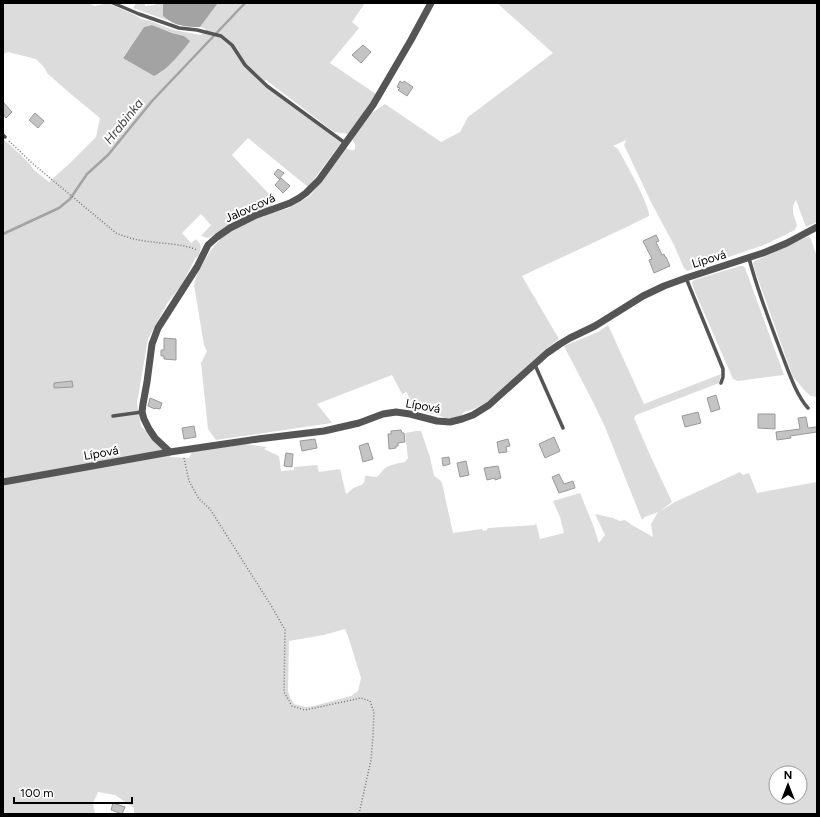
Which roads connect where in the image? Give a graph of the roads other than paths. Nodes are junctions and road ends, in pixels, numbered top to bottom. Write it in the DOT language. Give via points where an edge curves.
graph roads {
  1 [pos="113,3"];
  2 [pos="431,3"];
  3 [pos="345,143"];
  4 [pos="817,227"];
  5 [pos="749,258"];
  6 [pos="686,278"];
  7 [pos="535,365"];
  8 [pos="721,383"];
  9 [pos="808,408"];
  10 [pos="142,412"];
  11 [pos="113,416"];
  12 [pos="563,428"];
  13 [pos="170,452"];
  14 [pos="3,482"];
  1 -- 3 [label="lane" via="179,28 221,36 232,45 245,65 267,86"];
  2 -- 3 [label="street, Jalovcová" via="373,105"];
  3 -- 10 [label="street, Jalovcová" via="319,180 306,193 290,203 230,228 208,245 198,266 154,337"];
  4 -- 5 [label="street, Lípová" via="787,243"];
  5 -- 6 [label="street, Lípová"];
  5 -- 9 [label="lane" via="786,364"];
  6 -- 7 [label="street, Lípová" via="643,296 595,326 570,338 547,353"];
  6 -- 8 [label="lane" via="723,369"];
  7 -- 12 [label="lane"];
  7 -- 13 [label="street, Lípová" via="489,405 473,415 450,422 396,412 324,431"];
  10 -- 11 [label="lane"];
  10 -- 13 [label="street" via="155,438"];
  13 -- 14 [label="street, Lípová"];
}
